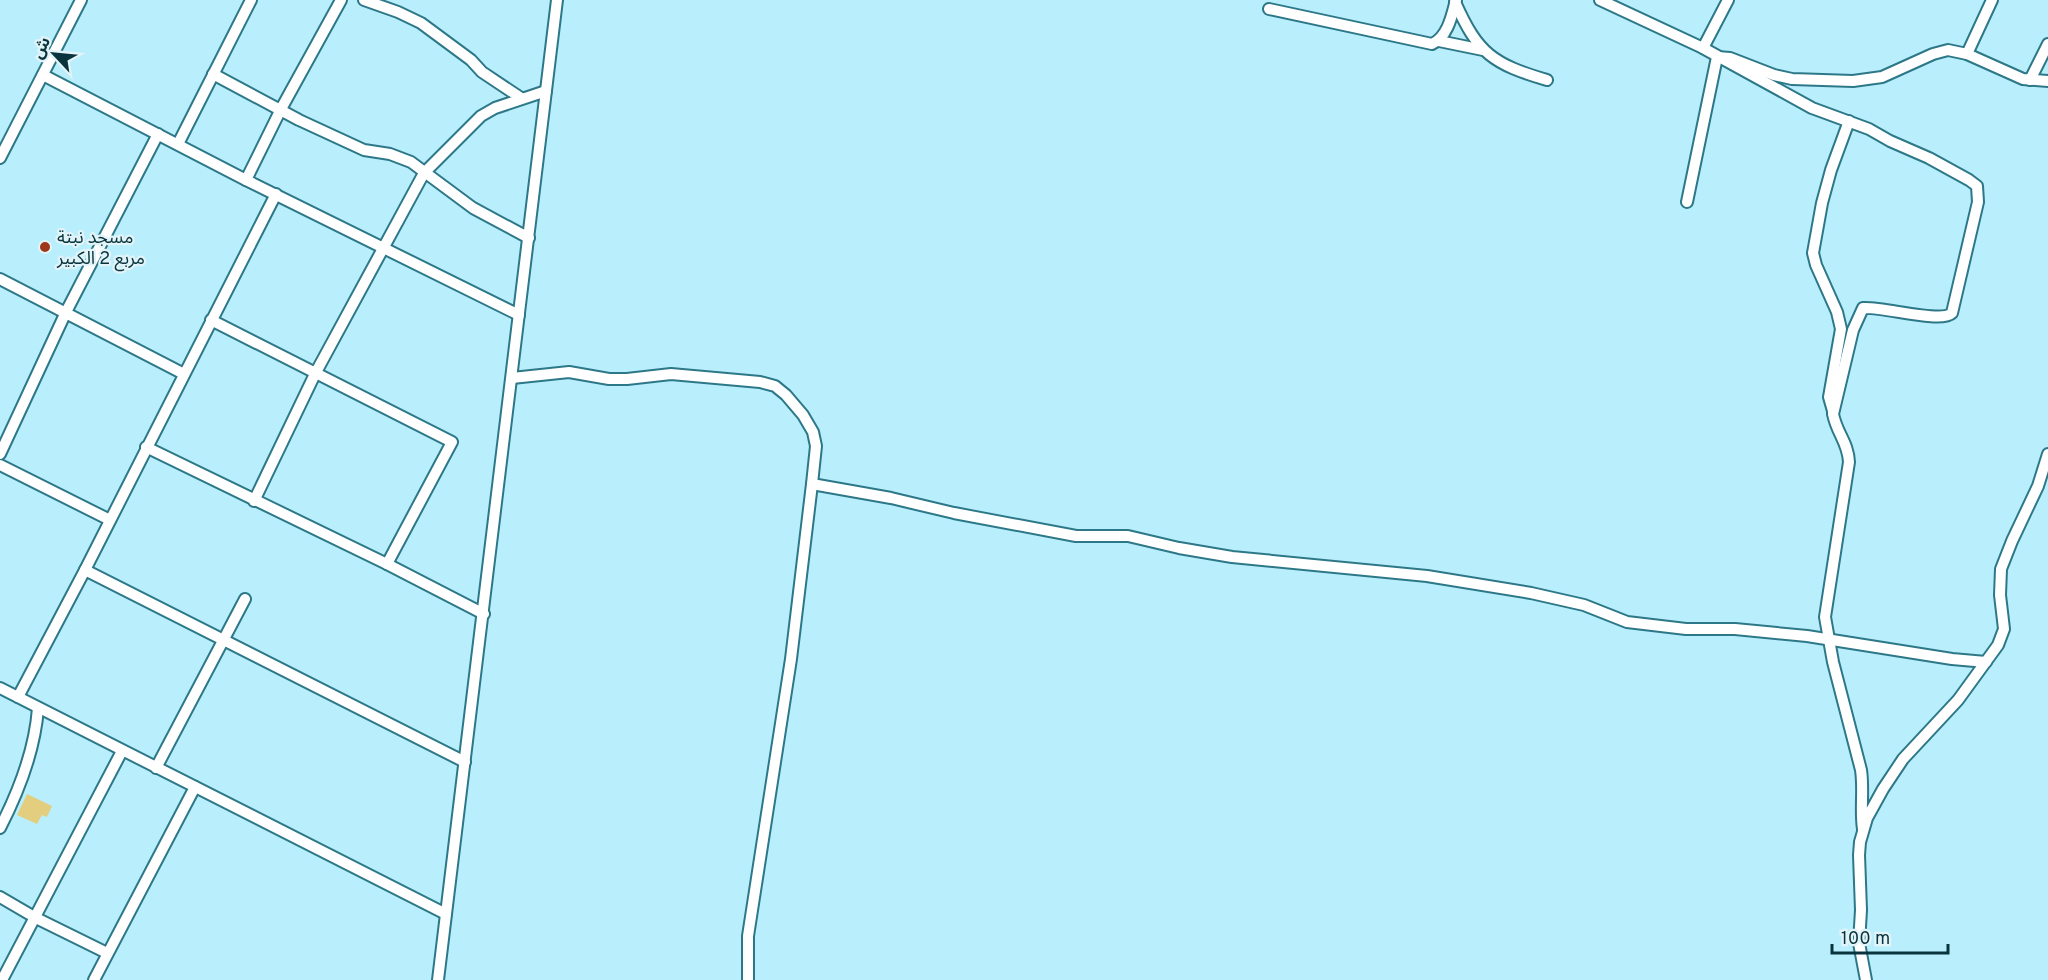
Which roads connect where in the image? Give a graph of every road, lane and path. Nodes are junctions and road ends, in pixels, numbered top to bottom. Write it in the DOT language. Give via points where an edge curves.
graph roads {
  1 [pos="81,0"];
  2 [pos="251,0"];
  3 [pos="341,0"];
  4 [pos="364,0"];
  5 [pos="557,0"];
  6 [pos="1600,0"];
  7 [pos="1728,0"];
  8 [pos="1992,0"];
  9 [pos="1455,1"];
  10 [pos="1269,9"];
  11 [pos="1439,41"];
  12 [pos="2048,44"];
  13 [pos="1703,48"];
  14 [pos="1483,50"];
  15 [pos="1967,54"];
  16 [pos="1717,57"];
  17 [pos="213,74"];
  18 [pos="43,75"];
  19 [pos="1547,80"];
  20 [pos="2030,80"];
  21 [pos="2048,81"];
  22 [pos="546,91"];
  23 [pos="521,98"];
  24 [pos="281,109"];
  25 [pos="1849,121"];
  26 [pos="158,134"];
  27 [pos="178,144"];
  28 [pos="0,158"];
  29 [pos="424,173"];
  30 [pos="246,180"];
  31 [pos="276,194"];
  32 [pos="1687,202"];
  33 [pos="529,238"];
  34 [pos="383,247"];
  35 [pos="0,279"];
  36 [pos="66,312"];
  37 [pos="519,315"];
  38 [pos="211,320"];
  39 [pos="184,374"];
  40 [pos="315,374"];
  41 [pos="512,378"];
  42 [pos="1833,414"];
  43 [pos="146,447"];
  44 [pos="0,454"];
  45 [pos="2048,454"];
  46 [pos="0,465"];
  47 [pos="813,484"];
  48 [pos="254,501"];
  49 [pos="110,520"];
  50 [pos="387,564"];
  51 [pos="85,570"];
  52 [pos="245,600"];
  53 [pos="484,615"];
  54 [pos="1829,639"];
  55 [pos="223,640"];
  56 [pos="1986,662"];
  57 [pos="0,688"];
  58 [pos="18,697"];
  59 [pos="38,708"];
  60 [pos="122,751"];
  61 [pos="465,762"];
  62 [pos="156,768"];
  63 [pos="195,787"];
  64 [pos="0,828"];
  65 [pos="1863,829"];
  66 [pos="0,897"];
  67 [pos="446,914"];
  68 [pos="36,918"];
  69 [pos="107,953"];
  70 [pos="2,980"];
  71 [pos="94,980"];
  72 [pos="438,980"];
  73 [pos="748,980"];
  74 [pos="1866,980"];
  1 -- 18 [label="street"];
  2 -- 17 [label="street"];
  3 -- 24 [label="street"];
  4 -- 23 [label="street" via="421,23"];
  5 -- 22 [label="street"];
  6 -- 13 [label="street"];
  7 -- 13 [label="street"];
  8 -- 15 [label="street"];
  9 -- 11 [label="street"];
  9 -- 14 [label="street" via="1465,25"];
  10 -- 11 [label="street" via="1425,44"];
  11 -- 14 [label="street"];
  12 -- 20 [label="street"];
  13 -- 16 [label="street"];
  14 -- 19 [label="street" via="1515,71"];
  15 -- 16 [label="street" via="1941,50 1882,77 1841,81 1792,79"];
  15 -- 20 [label="street"];
  16 -- 25 [label="street" via="1812,108"];
  16 -- 32 [label="street"];
  17 -- 24 [label="street"];
  17 -- 27 [label="street"];
  18 -- 26 [label="street"];
  18 -- 28 [label="street"];
  20 -- 21 [label="street"];
  22 -- 23 [label="street"];
  22 -- 33 [label="street"];
  23 -- 29 [label="street" via="468,126"];
  24 -- 29 [label="street" via="364,150 411,162"];
  24 -- 30 [label="street"];
  25 -- 42 [label="street" via="1831,170 1813,253 1841,329 1829,397"];
  25 -- 42 [label="street" via="1963,176 1977,186 1978,202 1952,313 1935,318 1863,308 1853,330"];
  26 -- 27 [label="street"];
  26 -- 36 [label="street"];
  27 -- 30 [label="street"];
  29 -- 33 [label="street" via="473,208"];
  29 -- 34 [label="street"];
  30 -- 31 [label="street"];
  31 -- 34 [label="street"];
  31 -- 38 [label="street"];
  33 -- 37 [label="street"];
  34 -- 37 [label="street"];
  34 -- 40 [label="street"];
  35 -- 36 [label="street"];
  36 -- 39 [label="street"];
  36 -- 44 [label="street"];
  37 -- 41 [label="street"];
  38 -- 39 [label="street"];
  38 -- 40 [label="street"];
  39 -- 43 [label="street"];
  40 -- 48 [label="street"];
  40 -- 50 [label="street" via="452,442"];
  41 -- 47 [label="street" via="569,372 627,380 671,374 741,379 775,386 813,432"];
  41 -- 53 [label="street"];
  42 -- 54 [label="street" via="1849,462 1825,617"];
  43 -- 48 [label="street"];
  43 -- 49 [label="street"];
  45 -- 56 [label="street" via="2001,569 2004,629"];
  46 -- 49 [label="street"];
  47 -- 54 [label="street" via="1076,536 1128,536 1232,557 1461,581 1584,605 1627,622"];
  47 -- 73 [label="street" via="748,936"];
  48 -- 50 [label="street"];
  49 -- 51 [label="street"];
  50 -- 53 [label="street"];
  51 -- 55 [label="street"];
  51 -- 58 [label="street"];
  52 -- 55 [label="street"];
  53 -- 61 [label="street"];
  54 -- 56 [label="street"];
  54 -- 65 [label="street" via="1861,770"];
  55 -- 61 [label="street"];
  55 -- 62 [label="street"];
  56 -- 65 [label="street" via="1958,700 1898,766"];
  57 -- 58 [label="street"];
  58 -- 59 [label="street"];
  59 -- 60 [label="street"];
  59 -- 64 [label="street" via="27,761"];
  60 -- 62 [label="street"];
  60 -- 68 [label="street"];
  61 -- 67 [label="street"];
  62 -- 63 [label="street"];
  63 -- 67 [label="street"];
  63 -- 69 [label="street"];
  65 -- 74 [label="street" via="1859,855 1859,943"];
  66 -- 68 [label="street"];
  67 -- 72 [label="street"];
  68 -- 69 [label="street"];
  68 -- 70 [label="street"];
  69 -- 71 [label="street"];
}
